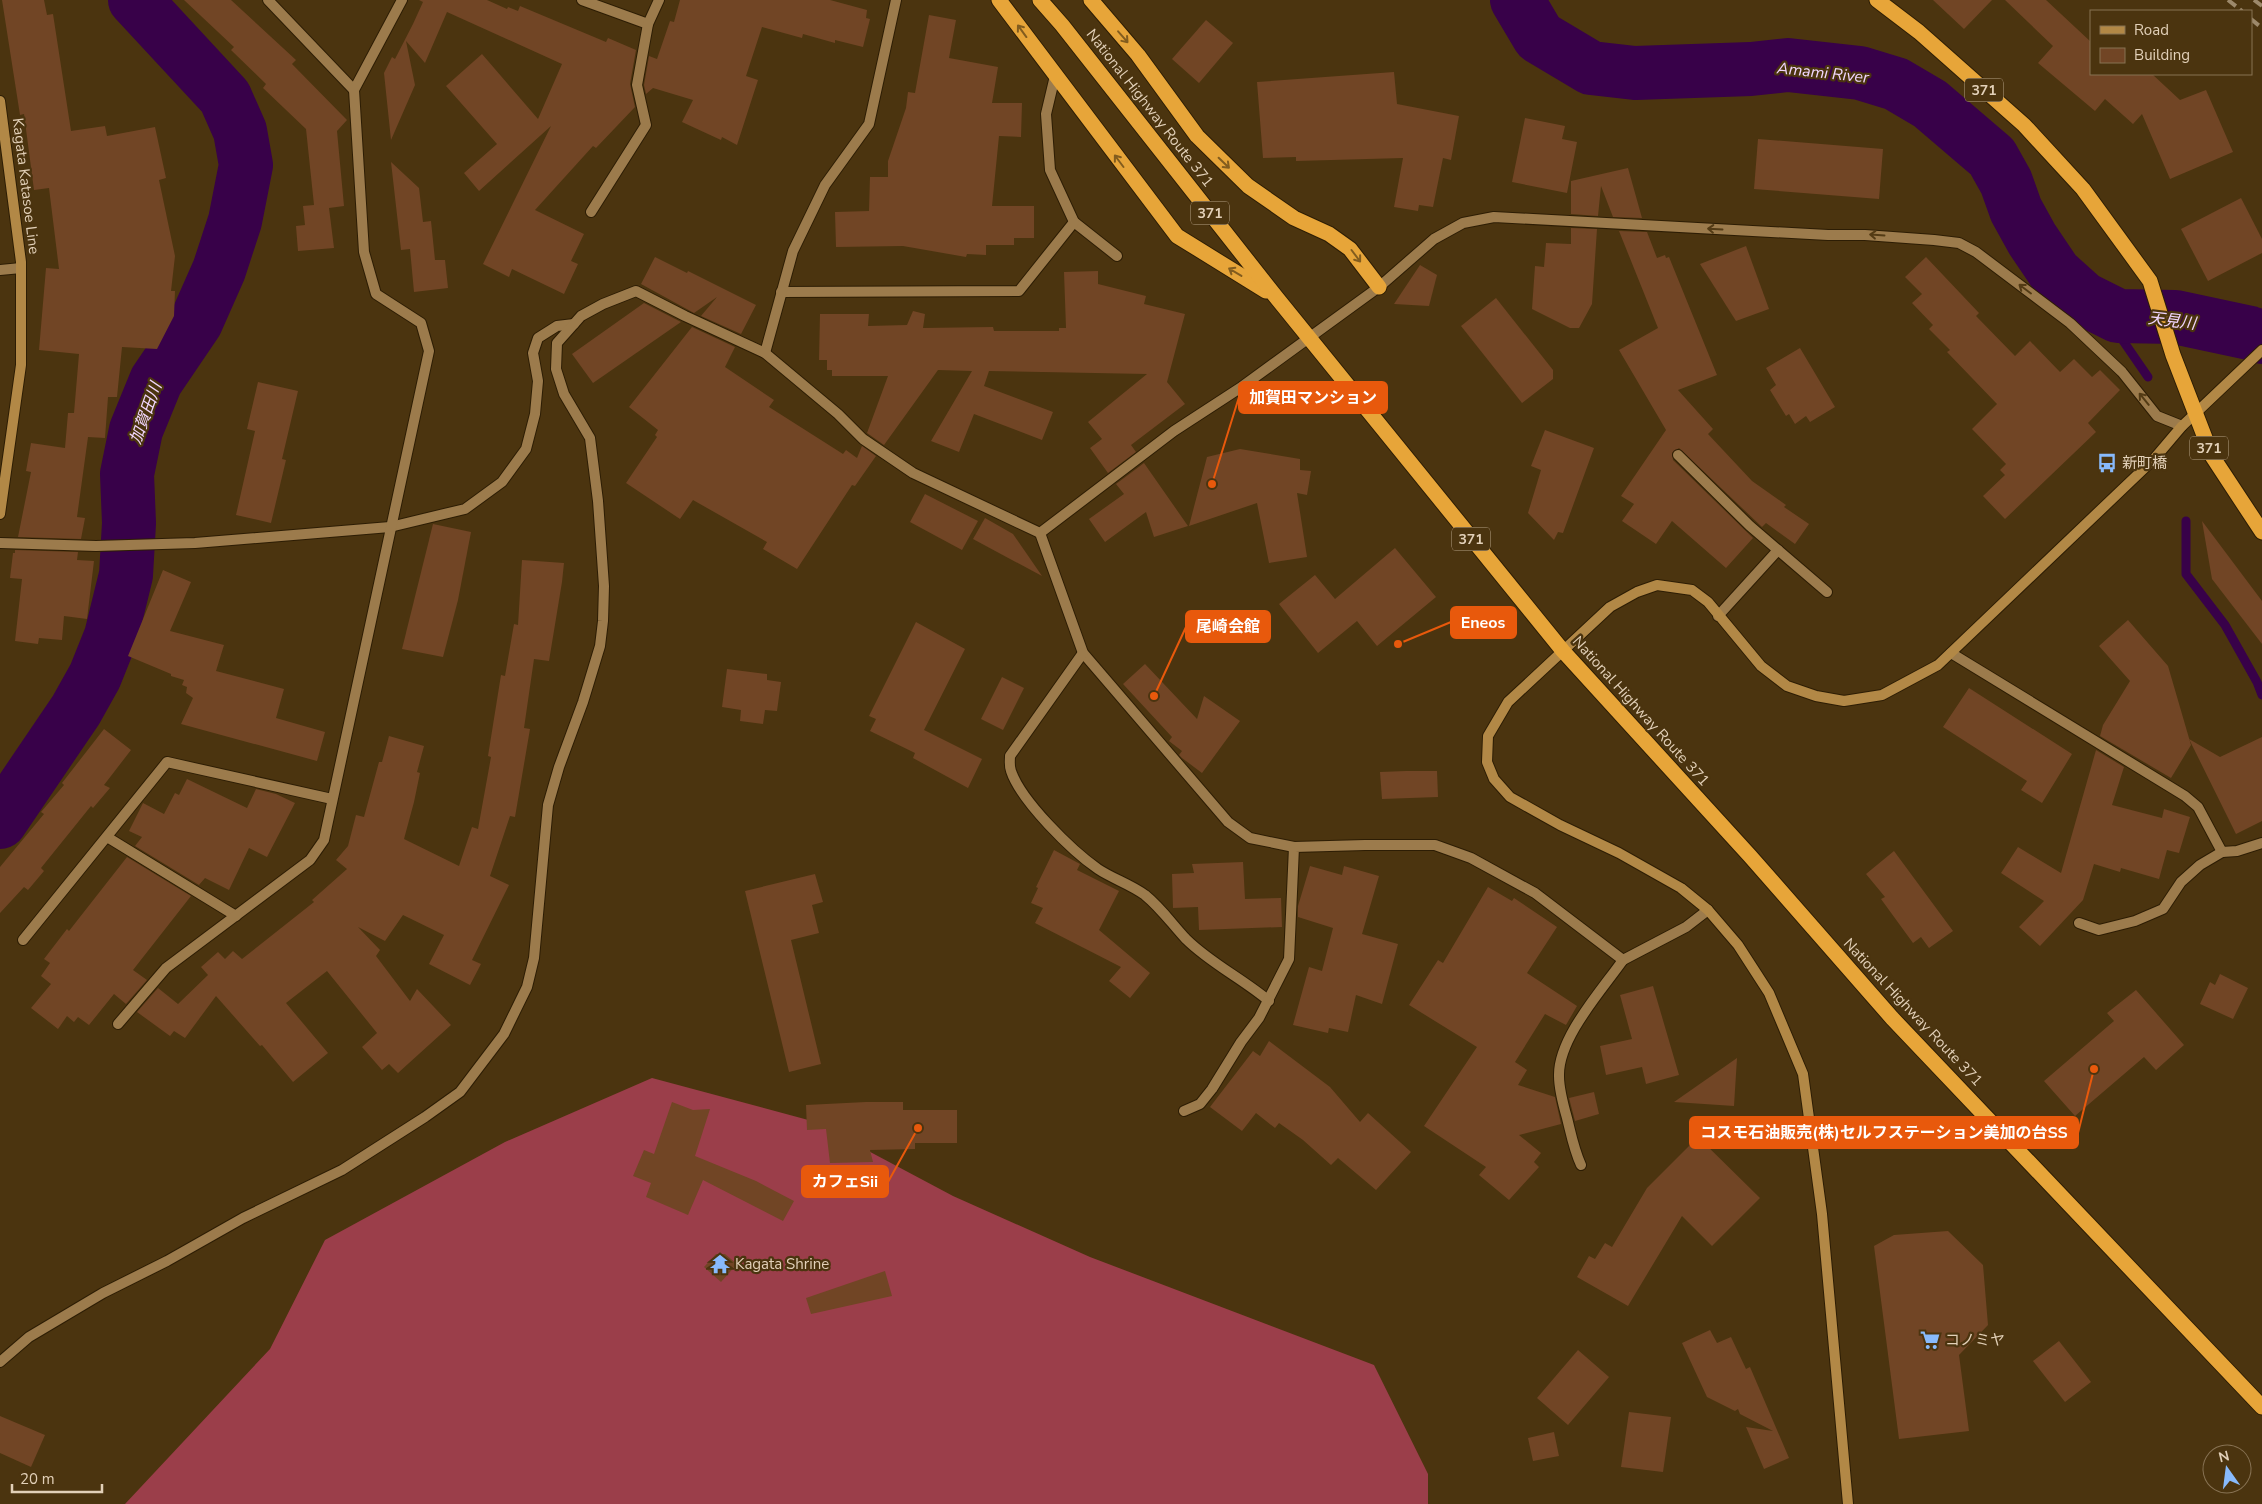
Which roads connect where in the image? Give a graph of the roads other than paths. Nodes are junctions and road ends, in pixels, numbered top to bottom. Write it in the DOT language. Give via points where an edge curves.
graph roads {
  1 [pos="268,0"];
  2 [pos="402,0"];
  3 [pos="582,0"];
  4 [pos="659,0"];
  5 [pos="896,0"];
  6 [pos="999,0"];
  7 [pos="1040,0"];
  8 [pos="1877,0"];
  9 [pos="1096,1"];
  10 [pos="648,24"];
  11 [pos="1055,76"];
  12 [pos="354,90"];
  13 [pos="0,101"];
  14 [pos="591,212"];
  15 [pos="1074,222"];
  16 [pos="1117,256"];
  17 [pos="21,268"];
  18 [pos="0,270"];
  19 [pos="1380,287"];
  20 [pos="781,292"];
  21 [pos="1276,297"];
  22 [pos="574,324"];
  23 [pos="1308,337"];
  24 [pos="2262,350"];
  25 [pos="765,353"];
  26 [pos="2196,413"];
  27 [pos="2182,426"];
  28 [pos="1678,455"];
  29 [pos="0,514"];
  30 [pos="390,527"];
  31 [pos="2262,532"];
  32 [pos="1040,533"];
  33 [pos="0,544"];
  34 [pos="1778,550"];
  35 [pos="1827,592"];
  36 [pos="1718,616"];
  37 [pos="1563,651"];
  38 [pos="1083,653"];
  39 [pos="1951,653"];
  40 [pos="332,799"];
  41 [pos="107,837"];
  42 [pos="2262,843"];
  43 [pos="1294,847"];
  44 [pos="2222,852"];
  45 [pos="1708,910"];
  46 [pos="236,916"];
  47 [pos="2079,923"];
  48 [pos="24,940"];
  49 [pos="1623,960"];
  50 [pos="1269,1001"];
  51 [pos="118,1024"];
  52 [pos="1184,1111"];
  53 [pos="1581,1166"];
  54 [pos="0,1362"];
  55 [pos="2262,1407"];
  56 [pos="1848,1504"];
  1 -- 12 [label="street"];
  2 -- 12 [label="street"];
  3 -- 10 [label="street"];
  4 -- 10 [label="street"];
  5 -- 20 [label="street" via="869,124 825,185 793,251"];
  11 -- 6 [label="highway, 371, one-way"];
  7 -- 21 [label="highway, National Highway Route 371 / 371"];
  8 -- 26 [label="highway, 371" via="1920,32 2024,125 2083,189 2150,281 2173,355"];
  9 -- 19 [label="highway, one-way" via="1197,136 1248,186 1294,218 1329,234 1350,249"];
  10 -- 14 [label="street" via="638,85 646,125"];
  11 -- 15 [label="street" via="1046,114 1050,170"];
  21 -- 11 [label="highway, 371, one-way" via="1177,236"];
  12 -- 30 [label="street" via="364,252 376,294 421,323 429,351"];
  13 -- 17 [label="street, Kagata Katasoe Line"];
  15 -- 16 [label="street"];
  15 -- 20 [label="street" via="1019,290"];
  17 -- 18 [label="street"];
  17 -- 29 [label="street, Kagata Katasoe Line" via="21,365"];
  19 -- 23 [label="street"];
  27 -- 19 [label="street, one-way" via="2158,416 2122,372 2070,323 1976,252 1959,243 1865,235 1494,216 1463,223 1434,239"];
  20 -- 25 [label="street"];
  21 -- 23 [label="highway, National Highway Route 371 / 371"];
  22 -- 25 [label="street" via="581,316 603,304 636,291"];
  22 -- 30 [label="street" via="557,326 538,338 533,353 538,381 535,414 526,449 502,482 465,509"];
  22 -- 54 [label="street" via="557,343 556,369 564,394 590,438 598,501 603,621 600,646 584,702 548,805 534,958 527,987 504,1034 460,1092 426,1117 342,1170 243,1218 103,1293 29,1337"];
  23 -- 32 [label="street" via="1240,388 1174,431"];
  23 -- 37 [label="highway, National Highway Route 371 / 371"];
  24 -- 26 [label="street"];
  25 -- 32 [label="street" via="863,439 913,473"];
  26 -- 27 [label="street"];
  26 -- 31 [label="highway, 371" via="2212,456"];
  27 -- 39 [label="street" via="2154,459"];
  28 -- 34 [label="street"];
  30 -- 33 [label="street" via="164,544"];
  30 -- 40 [label="street"];
  32 -- 38 [label="street"];
  34 -- 35 [label="street"];
  34 -- 36 [label="street"];
  36 -- 37 [label="street" via="1708,602 1692,590 1657,584 1610,607"];
  36 -- 39 [label="street" via="1761,666 1787,686 1825,698 1844,700 1882,696 1938,665"];
  37 -- 45 [label="street" via="1508,702 1488,736 1487,762 1494,779 1510,797 1682,888"];
  37 -- 55 [label="highway, National Highway Route 371 / 371" via="1892,1018"];
  38 -- 43 [label="street" via="1228,822 1250,838"];
  38 -- 50 [label="street" via="1010,756 1010,769 1018,785 1076,854 1144,894 1187,940"];
  39 -- 44 [label="street" via="2185,796 2198,807"];
  40 -- 41 [label="street" via="167,762"];
  40 -- 46 [label="street" via="324,840 310,860"];
  41 -- 46 [label="street"];
  41 -- 48 [label="street"];
  42 -- 44 [label="street"];
  43 -- 49 [label="street" via="1435,845 1471,858 1535,894"];
  43 -- 50 [label="street" via="1289,959"];
  44 -- 47 [label="street" via="2192,870 2163,909 2135,921 2099,930"];
  45 -- 49 [label="street" via="1686,927"];
  45 -- 56 [label="street" via="1738,945 1769,993 1804,1074 1822,1214"];
  46 -- 51 [label="street" via="166,968"];
  49 -- 53 [label="street" via="1587,1008 1561,1060 1558,1075 1560,1091"];
  50 -- 52 [label="street" via="1200,1104"];
}
